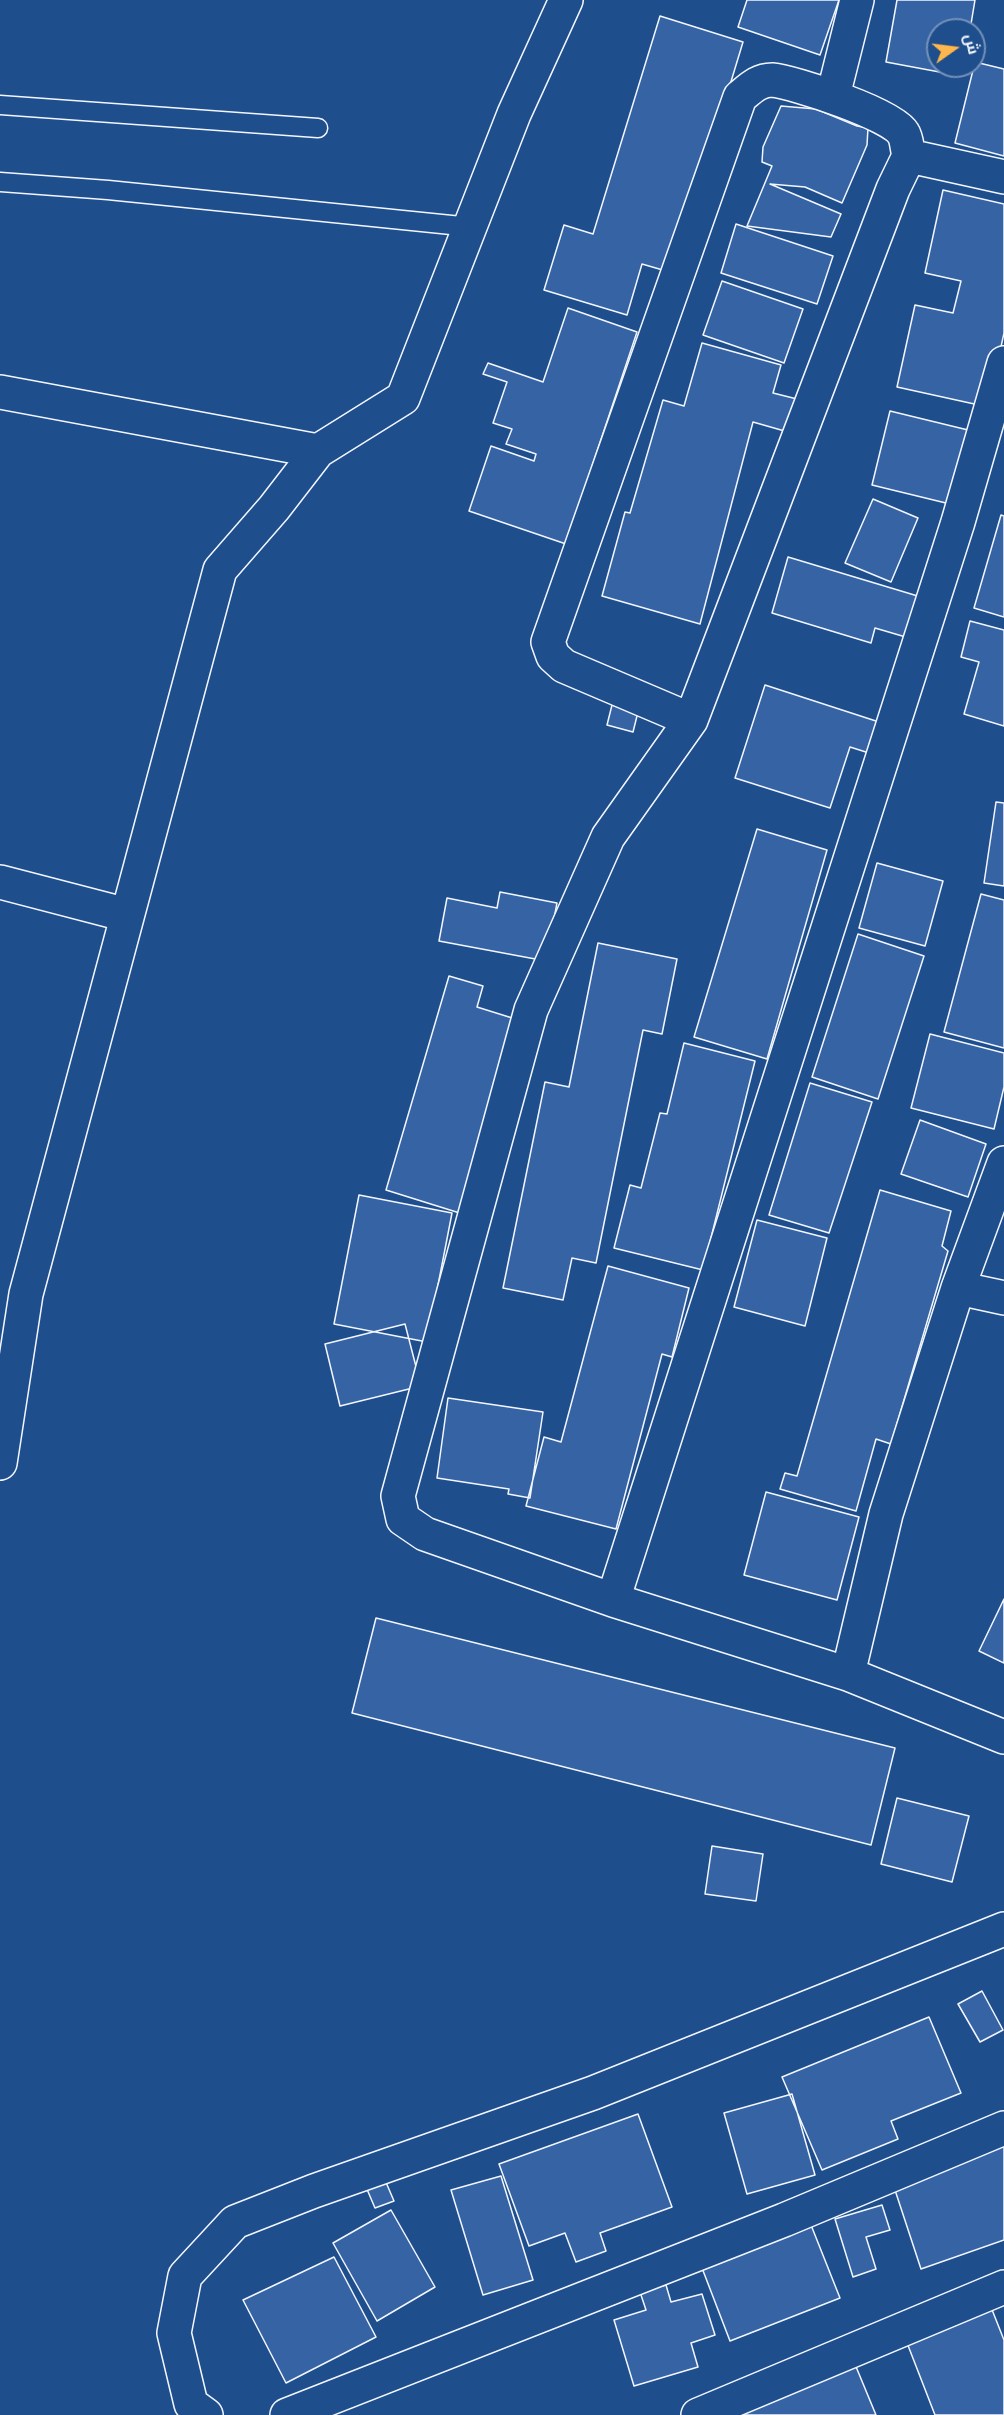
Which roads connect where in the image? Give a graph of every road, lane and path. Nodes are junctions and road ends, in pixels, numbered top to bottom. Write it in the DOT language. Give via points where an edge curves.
graph roads {
  1 [pos="566,0"];
  2 [pos="857,0"];
  3 [pos="833,96"];
  4 [pos="0,105"];
  5 [pos="318,128"];
  6 [pos="909,156"];
  7 [pos="1004,177"];
  8 [pos="0,182"];
  9 [pos="471,227"];
  10 [pos="1004,363"];
  11 [pos="0,392"];
  12 [pos="318,451"];
  13 [pos="691,720"];
  14 [pos="0,882"];
  15 [pos="127,915"];
  16 [pos="1004,1163"];
  17 [pos="958,1288"];
  18 [pos="1004,1298"];
  19 [pos="1,1448"];
  20 [pos="613,1600"];
  21 [pos="848,1674"];
  22 [pos="1004,1737"];
  23 [pos="1004,1929"];
  24 [pos="1004,2128"];
  25 [pos="1004,2287"];
  26 [pos="206,2415"];
  27 [pos="287,2415"];
  28 [pos="698,2415"];
  1 -- 9 [label="street" via="514,114"];
  2 -- 3 [label="street"];
  3 -- 6 [label="street" via="889,121 903,132"];
  3 -- 13 [label="street" via="771,80 755,84 740,97 548,642 553,656 564,666"];
  4 -- 5 [label="lane"];
  6 -- 7 [label="street"];
  6 -- 13 [label="street" via="893,189"];
  8 -- 9 [label="lane"];
  9 -- 12 [label="street" via="403,399"];
  10 -- 20 [label="street" via="958,522"];
  11 -- 12 [label="street"];
  12 -- 15 [label="street" via="220,570"];
  13 -- 20 [label="street" via="608,837 531,1010 398,1496 403,1520 425,1534"];
  14 -- 15 [label="street"];
  15 -- 19 [label="street" via="26,1294"];
  16 -- 17 [label="street"];
  17 -- 18 [label="street"];
  17 -- 21 [label="street" via="886,1514"];
  20 -- 21 [label="street"];
  21 -- 22 [label="street"];
  23 -- 26 [label="street" via="593,2093 235,2222 185,2276 174,2333 191,2404"];
  24 -- 27 [label="street" via="784,2220"];
  25 -- 28 [label="street"];
}
